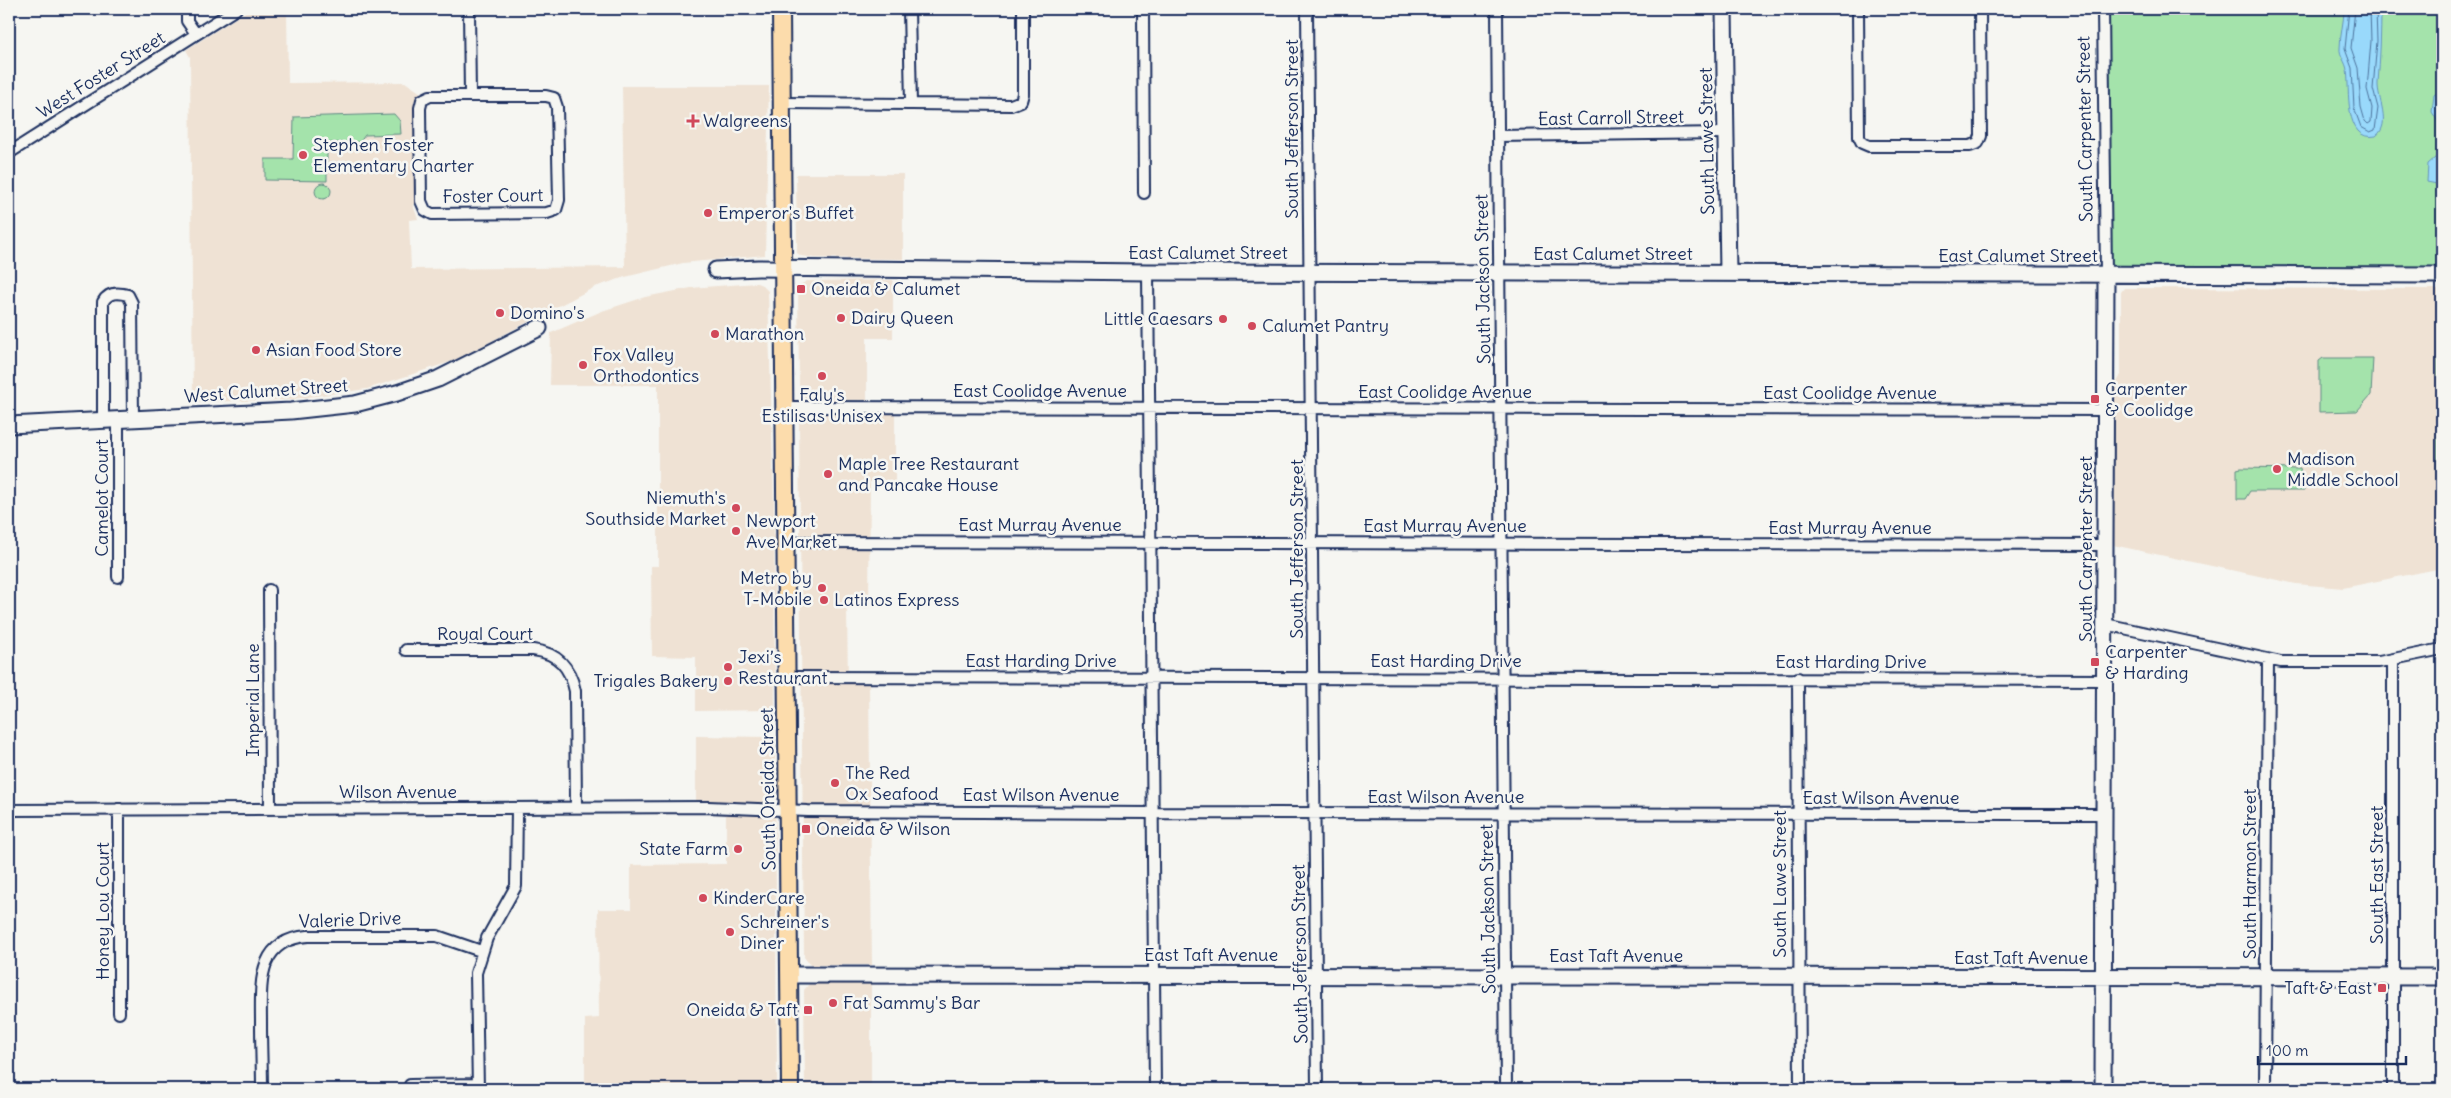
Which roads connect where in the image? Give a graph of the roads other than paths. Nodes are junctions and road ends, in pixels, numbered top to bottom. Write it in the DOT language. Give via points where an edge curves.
graph roads {
  1 [pos="187,9"];
  2 [pos="236,9"];
  3 [pos="469,9"];
  4 [pos="781,9"];
  5 [pos="909,9"];
  6 [pos="1022,9"];
  7 [pos="1143,9"];
  8 [pos="1308,9"];
  9 [pos="1497,9"];
  10 [pos="1724,9"];
  11 [pos="1858,9"];
  12 [pos="1980,9"];
  13 [pos="2103,9"];
  14 [pos="196,34"];
  15 [pos="470,96"];
  16 [pos="782,103"];
  17 [pos="911,104"];
  18 [pos="1726,133"];
  19 [pos="1498,136"];
  20 [pos="9,153"];
  21 [pos="1144,193"];
  22 [pos="784,269"];
  23 [pos="716,270"];
  24 [pos="1148,272"];
  25 [pos="1310,272"];
  26 [pos="1499,272"];
  27 [pos="1728,273"];
  28 [pos="2106,275"];
  29 [pos="2442,276"];
  30 [pos="539,328"];
  31 [pos="785,407"];
  32 [pos="1150,407"];
  33 [pos="1312,408"];
  34 [pos="1501,409"];
  35 [pos="2105,410"];
  36 [pos="126,419"];
  37 [pos="102,420"];
  38 [pos="9,424"];
  39 [pos="786,542"];
  40 [pos="1151,542"];
  41 [pos="1313,542"];
  42 [pos="1502,543"];
  43 [pos="2104,545"];
  44 [pos="118,577"];
  45 [pos="268,590"];
  46 [pos="2105,624"];
  47 [pos="2442,649"];
  48 [pos="406,650"];
  49 [pos="2268,660"];
  50 [pos="2393,660"];
  51 [pos="787,677"];
  52 [pos="1152,677"];
  53 [pos="1314,677"];
  54 [pos="1503,677"];
  55 [pos="1798,678"];
  56 [pos="2105,680"];
  57 [pos="576,807"];
  58 [pos="518,808"];
  59 [pos="119,809"];
  60 [pos="270,809"];
  61 [pos="788,809"];
  62 [pos="9,810"];
  63 [pos="1152,813"];
  64 [pos="1315,813"];
  65 [pos="1504,813"];
  66 [pos="1798,814"];
  67 [pos="2104,814"];
  68 [pos="481,951"];
  69 [pos="1154,974"];
  70 [pos="1316,974"];
  71 [pos="790,975"];
  72 [pos="1505,975"];
  73 [pos="1800,976"];
  74 [pos="2104,976"];
  75 [pos="2266,977"];
  76 [pos="2394,977"];
  77 [pos="2442,977"];
  78 [pos="119,1013"];
  79 [pos="410,1085"];
  80 [pos="478,1087"];
  81 [pos="262,1089"];
  82 [pos="790,1089"];
  83 [pos="1155,1089"];
  84 [pos="1317,1089"];
  85 [pos="1506,1089"];
  86 [pos="1800,1089"];
  87 [pos="2103,1089"];
  88 [pos="2265,1089"];
  89 [pos="2393,1089"];
  1 -- 14 [label="street" via="187,21"];
  2 -- 14 [label="street, West Foster Street"];
  3 -- 15 [label="street"];
  4 -- 16 [label="main road, South Oneida Street"];
  5 -- 17 [label="street"];
  6 -- 17 [label="street" via="1022,100 1010,105"];
  7 -- 21 [label="street"];
  8 -- 25 [label="street, South Jefferson Street"];
  9 -- 19 [label="street, South Jackson Street"];
  10 -- 18 [label="main road, South Lawe Street"];
  11 -- 12 [label="street" via="1859,137 1862,143 1869,146 1970,146 1978,143 1981,136"];
  13 -- 28 [label="street, South Carpenter Street"];
  14 -- 20 [label="street, West Foster Street"];
  15 -- 15 [label="street, Foster Court" via="554,98 557,107 559,200 556,210 547,213 432,214 424,210 421,201 420,103 430,96"];
  16 -- 17 [label="street"];
  16 -- 22 [label="main road, South Oneida Street"];
  18 -- 19 [label="street, East Carroll Street"];
  18 -- 27 [label="main road, South Lawe Street"];
  19 -- 26 [label="street, South Jackson Street"];
  22 -- 23 [label="main road"];
  22 -- 24 [label="main road, East Calumet Street"];
  22 -- 31 [label="main road, South Oneida Street"];
  24 -- 25 [label="main road, East Calumet Street"];
  24 -- 32 [label="street"];
  25 -- 26 [label="main road, East Calumet Street"];
  25 -- 33 [label="street, South Jefferson Street"];
  26 -- 27 [label="main road, East Calumet Street"];
  26 -- 34 [label="street, South Jackson Street"];
  27 -- 28 [label="main road, East Calumet Street"];
  28 -- 29 [label="main road, East Calumet Street"];
  28 -- 35 [label="main road, South Carpenter Street"];
  30 -- 36 [label="main road, West Calumet Street" via="438,379 376,399 312,410"];
  31 -- 32 [label="street, East Coolidge Avenue"];
  31 -- 39 [label="main road, South Oneida Street"];
  32 -- 33 [label="street, East Coolidge Avenue"];
  32 -- 40 [label="street"];
  33 -- 34 [label="street, East Coolidge Avenue"];
  33 -- 41 [label="street, South Jefferson Street"];
  34 -- 35 [label="street, East Coolidge Avenue"];
  34 -- 42 [label="street, South Jackson Street"];
  35 -- 43 [label="main road, South Carpenter Street"];
  36 -- 37 [label="main road, West Calumet Street"];
  36 -- 37 [label="street, Camelot Court" via="132,303 128,295 112,293 103,302"];
  36 -- 44 [label="street, Camelot Court"];
  37 -- 38 [label="main road, West Calumet Street"];
  39 -- 40 [label="street, East Murray Avenue"];
  39 -- 51 [label="main road, South Oneida Street"];
  40 -- 41 [label="street, East Murray Avenue"];
  40 -- 52 [label="street"];
  41 -- 42 [label="street, East Murray Avenue"];
  41 -- 53 [label="street, South Jefferson Street"];
  42 -- 43 [label="street, East Murray Avenue"];
  42 -- 54 [label="street, South Jackson Street"];
  43 -- 46 [label="main road, South Carpenter Street"];
  45 -- 60 [label="street, Imperial Lane"];
  46 -- 49 [label="street"];
  46 -- 56 [label="main road, South Carpenter Street"];
  47 -- 50 [label="street"];
  48 -- 57 [label="street, Royal Court" via="533,650 550,653 564,664 573,679 575,691"];
  49 -- 50 [label="street"];
  49 -- 75 [label="street, South Harmon Street"];
  50 -- 76 [label="street, South East Street"];
  51 -- 52 [label="street, East Harding Drive"];
  51 -- 61 [label="main road, South Oneida Street"];
  52 -- 53 [label="street, East Harding Drive"];
  52 -- 63 [label="street"];
  53 -- 54 [label="street, East Harding Drive"];
  53 -- 64 [label="street, South Jefferson Street"];
  54 -- 55 [label="street, East Harding Drive"];
  54 -- 65 [label="street, South Jackson Street"];
  55 -- 56 [label="street, East Harding Drive"];
  55 -- 66 [label="street, South Lawe Street"];
  56 -- 67 [label="main road, South Carpenter Street"];
  57 -- 58 [label="street, Wilson Avenue"];
  57 -- 61 [label="street, Wilson Avenue"];
  58 -- 60 [label="street, Wilson Avenue"];
  58 -- 68 [label="street" via="516,886"];
  59 -- 60 [label="street, Wilson Avenue"];
  59 -- 62 [label="street, Wilson Avenue"];
  59 -- 78 [label="street, Honey Lou Court"];
  61 -- 63 [label="street, East Wilson Avenue"];
  61 -- 71 [label="main road, South Oneida Street"];
  63 -- 64 [label="street, East Wilson Avenue"];
  63 -- 69 [label="street"];
  64 -- 65 [label="street, East Wilson Avenue"];
  64 -- 70 [label="street, South Jefferson Street"];
  65 -- 66 [label="street, East Wilson Avenue"];
  65 -- 72 [label="street, South Jackson Street"];
  66 -- 67 [label="street, East Wilson Avenue"];
  66 -- 73 [label="street, South Lawe Street"];
  67 -- 74 [label="main road, South Carpenter Street"];
  68 -- 80 [label="street" via="476,973"];
  68 -- 81 [label="street, Valerie Drive" via="448,938 426,935 308,936 284,941 269,955 262,974"];
  69 -- 70 [label="main road, East Taft Avenue"];
  69 -- 71 [label="main road, East Taft Avenue"];
  69 -- 83 [label="street"];
  70 -- 72 [label="main road, East Taft Avenue"];
  70 -- 84 [label="street, South Jefferson Street"];
  71 -- 82 [label="main road, South Oneida Street"];
  72 -- 73 [label="main road, East Taft Avenue"];
  72 -- 85 [label="street, South Jackson Street"];
  73 -- 74 [label="main road, East Taft Avenue"];
  73 -- 86 [label="street, South Lawe Street"];
  74 -- 75 [label="main road, East Taft Avenue"];
  74 -- 87 [label="main road, South Carpenter Street"];
  75 -- 76 [label="main road, East Taft Avenue"];
  75 -- 88 [label="street, South Harmon Street"];
  76 -- 77 [label="main road, East Taft Avenue"];
  76 -- 89 [label="street, South East Street"];
  79 -- 80 [label="street"];
}
